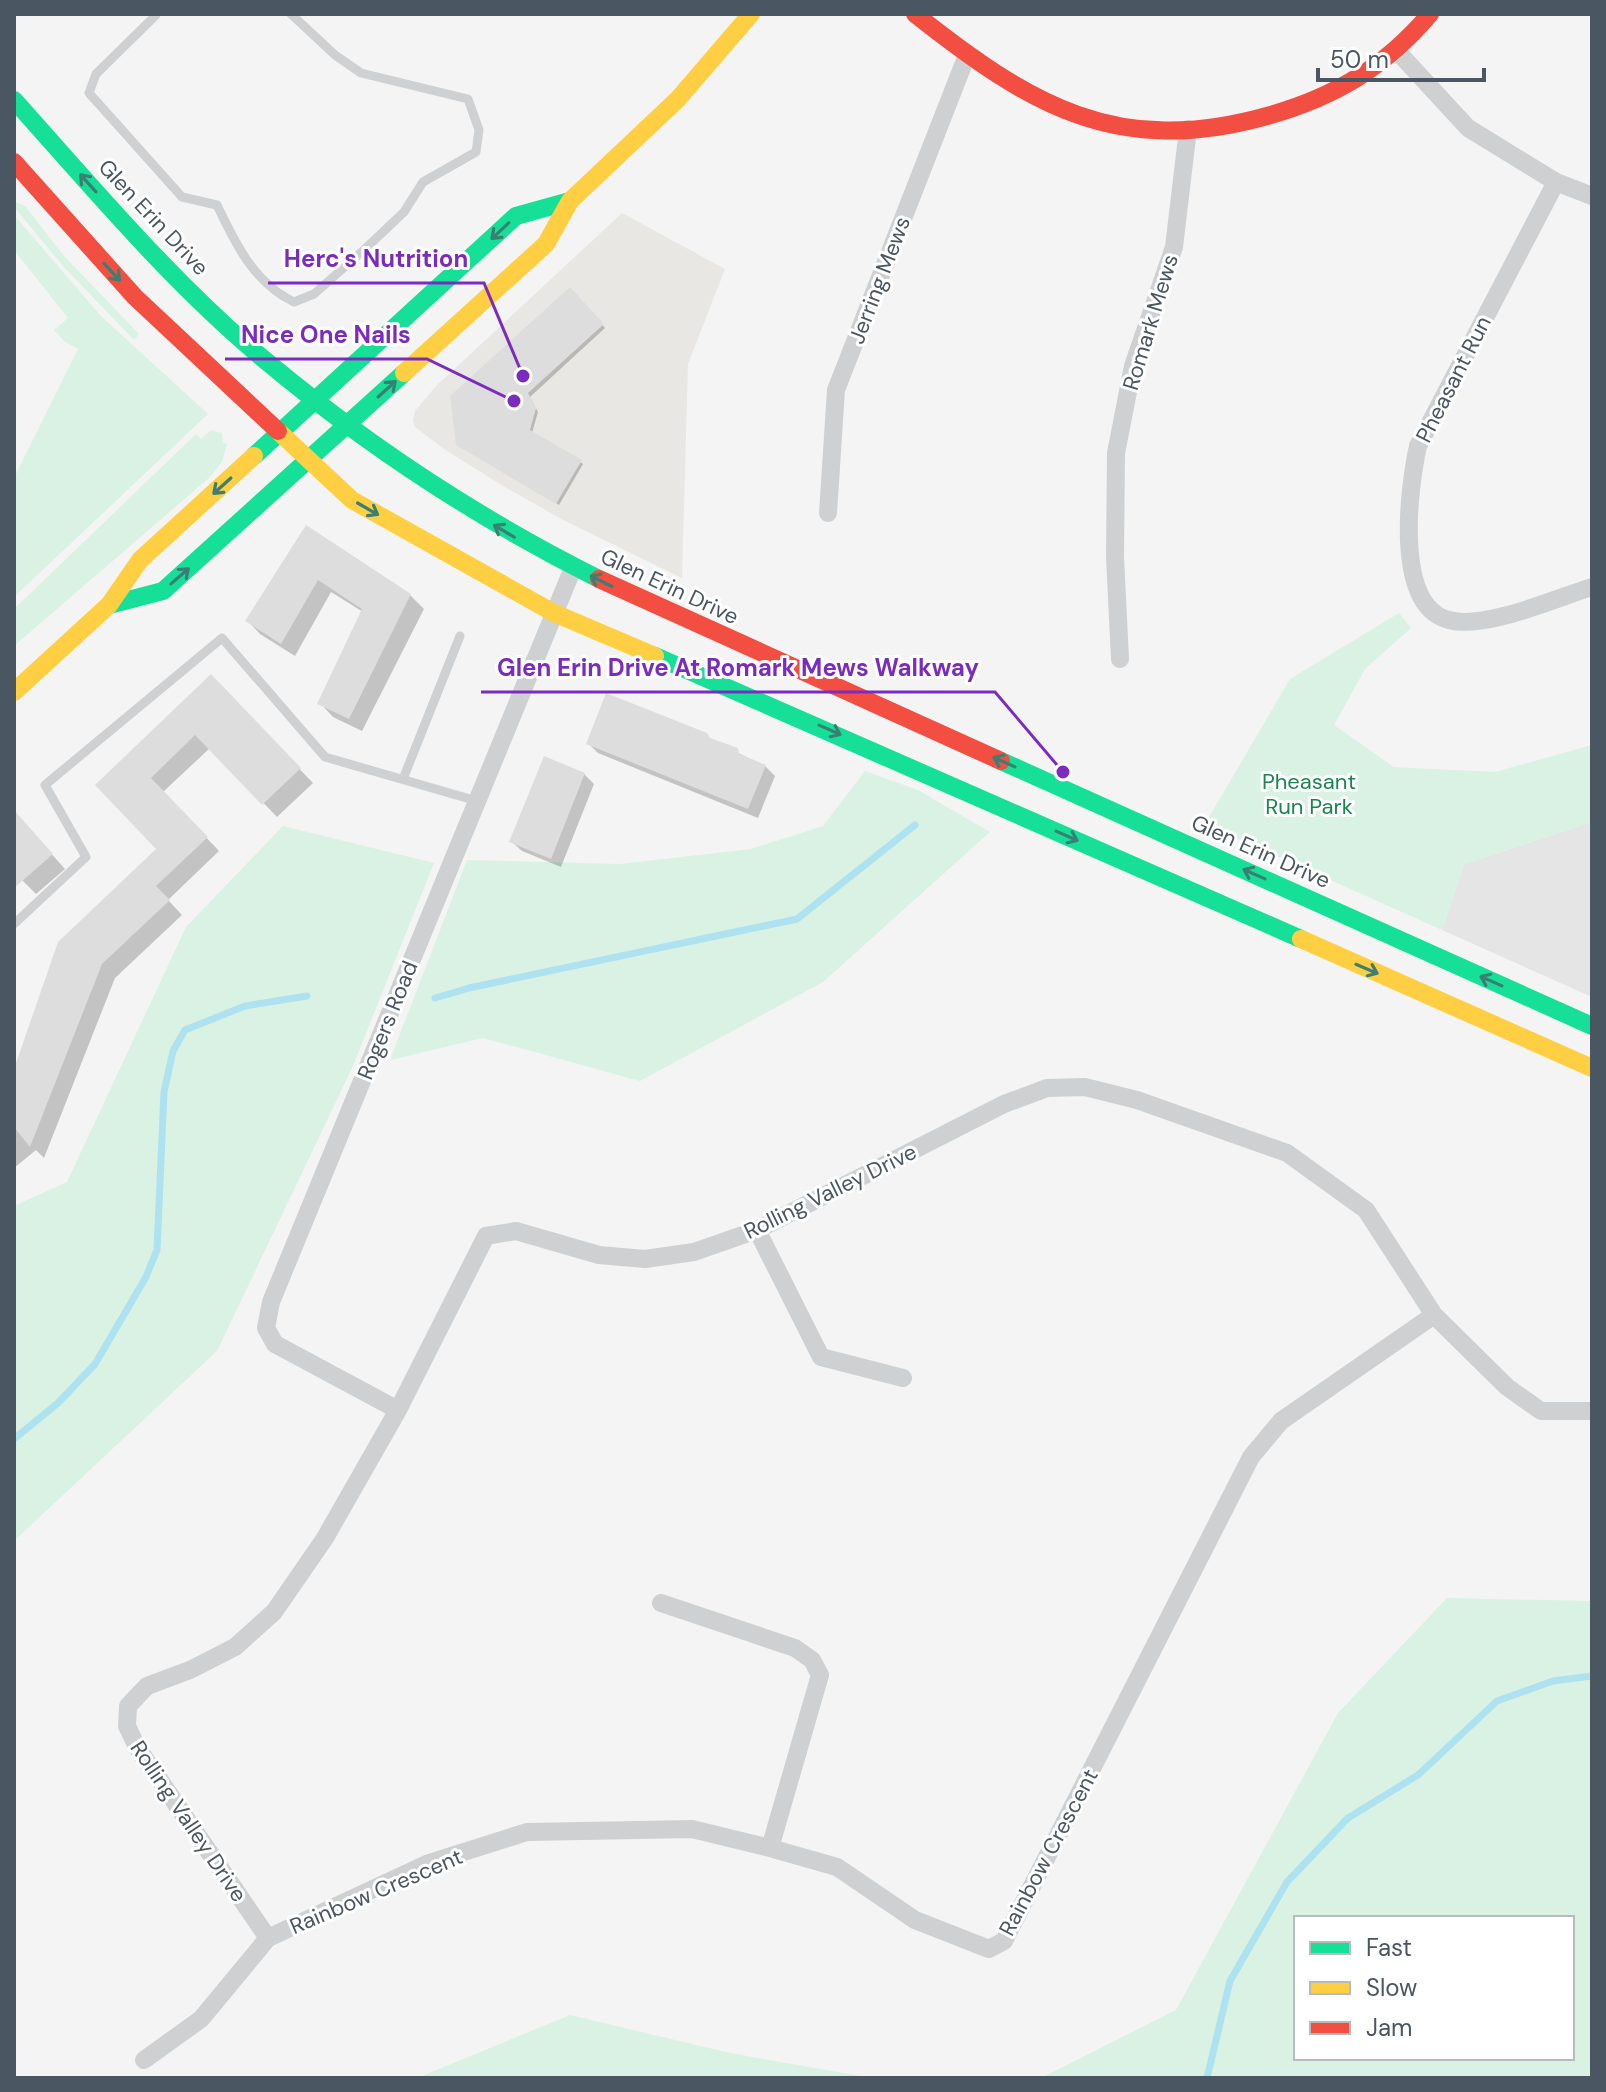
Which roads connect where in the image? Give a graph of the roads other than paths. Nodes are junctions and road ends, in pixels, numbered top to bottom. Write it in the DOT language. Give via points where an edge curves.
graph roads {
  1 [pos="156,14"];
  2 [pos="291,14"];
  3 [pos="751,14"];
  4 [pos="915,14"];
  5 [pos="1430,14"];
  6 [pos="1397,51"];
  7 [pos="967,55"];
  8 [pos="14,100"];
  9 [pos="1188,129"];
  10 [pos="14,162"];
  11 [pos="1556,182"];
  12 [pos="1592,196"];
  13 [pos="570,201"];
  14 [pos="316,400"];
  15 [pos="348,424"];
  16 [pos="280,433"];
  17 [pos="309,460"];
  18 [pos="828,513"];
  19 [pos="573,568"];
  20 [pos="1592,587"];
  21 [pos="109,605"];
  22 [pos="554,613"];
  23 [pos="460,636"];
  24 [pos="1120,659"];
  25 [pos="14,692"];
  26 [pos="403,779"];
  27 [pos="477,801"];
  28 [pos="14,924"];
  29 [pos="1592,1026"];
  30 [pos="1592,1068"];
  31 [pos="757,1230"];
  32 [pos="1434,1315"];
  33 [pos="903,1378"];
  34 [pos="398,1410"];
  35 [pos="1592,1411"];
  36 [pos="661,1603"];
  37 [pos="770,1848"];
  38 [pos="268,1938"];
  39 [pos="144,2060"];
  1 -- 2 [label="lane" via="96,74 89,93 182,197 217,205 232,241 275,292 294,302 314,294 366,248 404,212 423,182 476,152 479,130 468,99 361,73"];
  3 -- 13 [label="street" via="678,99"];
  4 -- 7 [label="street"];
  5 -- 6 [label="street"];
  6 -- 9 [label="street" via="1348,86 1293,109"];
  6 -- 11 [label="street" via="1468,128"];
  7 -- 9 [label="street" via="1058,108 1125,126 1165,132"];
  7 -- 18 [label="street, Jerring Mews" via="836,390"];
  14 -- 8 [label="street, Glen Erin Drive, one-way" via="179,281"];
  9 -- 24 [label="street, Romark Mews" via="1174,247 1133,366 1116,453"];
  10 -- 16 [label="street, one-way" via="135,297"];
  11 -- 12 [label="street"];
  11 -- 20 [label="street, Pheasant Run" via="1418,446 1410,479 1409,559 1425,603 1448,620 1479,621"];
  13 -- 14 [label="street, one-way" via="516,216"];
  15 -- 13 [label="street, one-way" via="546,244"];
  14 -- 15 [label="street, Glen Erin Drive"];
  14 -- 16 [label="street"];
  15 -- 17 [label="street"];
  19 -- 15 [label="street, Glen Erin Drive, one-way" via="448,496"];
  16 -- 17 [label="street"];
  16 -- 21 [label="street, one-way" via="140,560"];
  21 -- 17 [label="street, one-way" via="163,591"];
  17 -- 22 [label="street, one-way" via="352,500"];
  19 -- 22 [label="street, Rogers Road"];
  29 -- 19 [label="street, Glen Erin Drive, one-way"];
  21 -- 25 [label="street"];
  22 -- 27 [label="street, Rogers Road"];
  22 -- 30 [label="street, one-way"];
  23 -- 26 [label="lane"];
  26 -- 27 [label="lane"];
  26 -- 28 [label="lane" via="325,757 222,638 45,785 86,857"];
  27 -- 34 [label="street, Rogers Road" via="271,1302 266,1328 275,1344"];
  31 -- 32 [label="street, Rolling Valley Drive" via="1004,1104 1047,1088 1085,1087 1287,1153 1366,1210"];
  31 -- 33 [label="street" via="821,1357"];
  31 -- 34 [label="street, Rolling Valley Drive" via="694,1252 645,1259 599,1255 516,1231 486,1236"];
  32 -- 35 [label="street, Rolling Valley Drive" via="1497,1378 1541,1411"];
  32 -- 37 [label="street, Rainbow Crescent" via="1281,1421 1251,1457 1004,1941 989,1949 972,1944 915,1920 837,1867"];
  34 -- 38 [label="street, Rolling Valley Drive" via="325,1538 274,1612 235,1647 147,1686 128,1706 127,1726 137,1747"];
  36 -- 37 [label="street" via="795,1648 812,1660 820,1675"];
  37 -- 38 [label="street, Rainbow Crescent" via="692,1829 527,1832 429,1863"];
  38 -- 39 [label="street, Rainbow Crescent" via="201,2019"];
}
